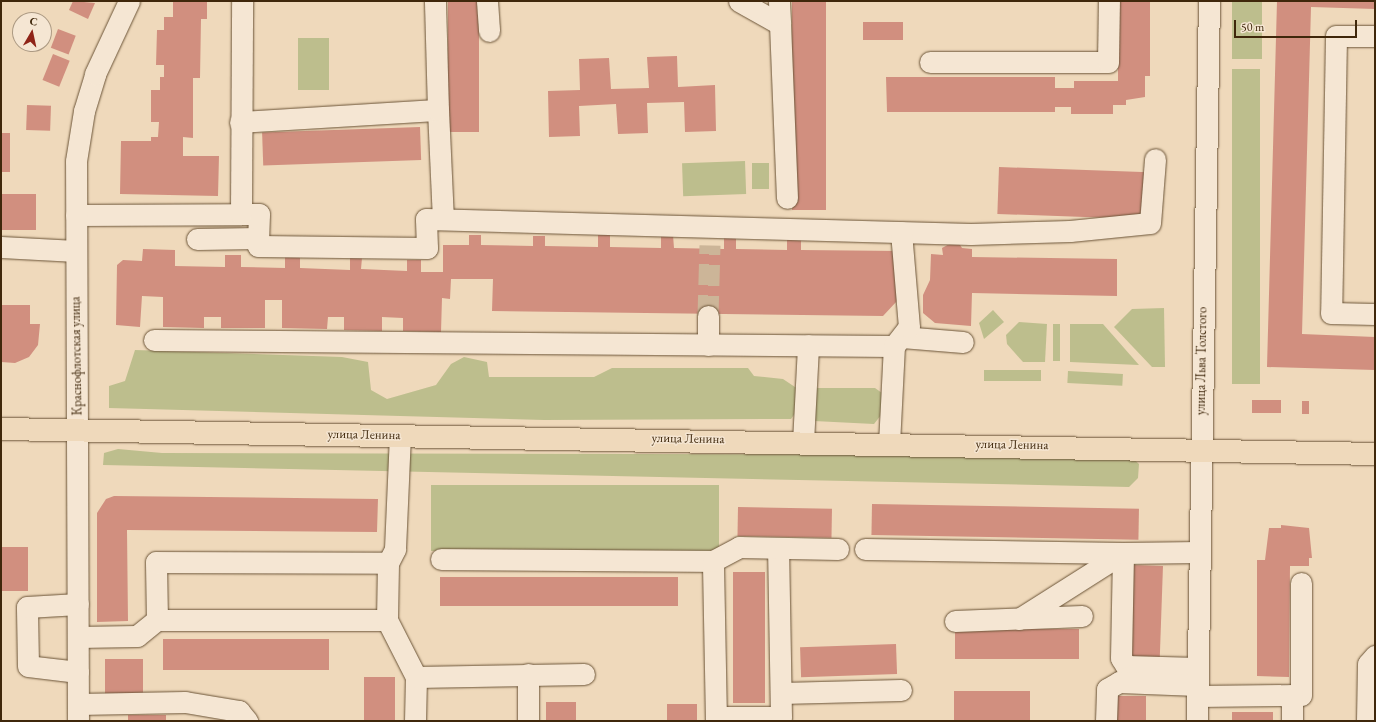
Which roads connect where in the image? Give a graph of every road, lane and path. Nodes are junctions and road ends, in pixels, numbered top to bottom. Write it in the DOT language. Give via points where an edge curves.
graph roads {
  1 [pos="129,1"];
  2 [pos="242,1"];
  3 [pos="435,1"];
  4 [pos="487,1"];
  5 [pos="1109,1"];
  6 [pos="1209,1"];
  7 [pos="734,2"];
  8 [pos="779,2"];
  9 [pos="780,24"];
  10 [pos="489,31"];
  11 [pos="1375,36"];
  12 [pos="930,62"];
  13 [pos="438,110"];
  14 [pos="240,122"];
  15 [pos="1155,158"];
  16 [pos="787,198"];
  17 [pos="242,214"];
  18 [pos="76,215"];
  19 [pos="443,220"];
  20 [pos="901,232"];
  21 [pos="258,238"];
  22 [pos="197,239"];
  23 [pos="1,247"];
  24 [pos="76,251"];
  25 [pos="1375,314"];
  26 [pos="708,316"];
  27 [pos="154,340"];
  28 [pos="898,341"];
  29 [pos="963,342"];
  30 [pos="708,344"];
  31 [pos="808,345"];
  32 [pos="1,429"];
  33 [pos="78,430"];
  34 [pos="400,435"];
  35 [pos="803,442"];
  36 [pos="889,444"];
  37 [pos="1200,451"];
  38 [pos="1375,454"];
  39 [pos="778,548"];
  40 [pos="838,549"];
  41 [pos="865,549"];
  42 [pos="1199,552"];
  43 [pos="1123,553"];
  44 [pos="441,559"];
  45 [pos="713,561"];
  46 [pos="388,563"];
  47 [pos="1301,583"];
  48 [pos="78,604"];
  49 [pos="1082,616"];
  50 [pos="1018,619"];
  51 [pos="157,620"];
  52 [pos="387,620"];
  53 [pos="955,621"];
  54 [pos="78,637"];
  55 [pos="1375,656"];
  56 [pos="78,672"];
  57 [pos="528,674"];
  58 [pos="584,674"];
  59 [pos="416,677"];
  60 [pos="1197,683"];
  61 [pos="902,690"];
  62 [pos="781,693"];
  63 [pos="1292,695"];
  64 [pos="178,712"];
  65 [pos="78,713"];
  66 [pos="716,719"];
  67 [pos="247,721"];
  68 [pos="415,721"];
  69 [pos="528,721"];
  70 [pos="1106,721"];
  71 [pos="1196,721"];
  72 [pos="1292,721"];
  73 [pos="1366,721"];
  1 -- 18 [label="street, Краснофлотская улица" via="95,74 84,111 76,161"];
  2 -- 14 [label="street"];
  3 -- 13 [label="street"];
  4 -- 10 [label="street"];
  5 -- 12 [label="street" via="1108,62"];
  6 -- 37 [label="street, улица Льва Толстого"];
  7 -- 9 [label="street"];
  8 -- 9 [label="street"];
  9 -- 16 [label="street"];
  11 -- 25 [label="street" via="1336,36 1330,312"];
  13 -- 14 [label="street"];
  13 -- 19 [label="street"];
  14 -- 17 [label="street"];
  15 -- 20 [label="street" via="1152,216 1150,223 1144,225 979,234"];
  17 -- 18 [label="street"];
  17 -- 21 [label="street" via="259,214"];
  18 -- 24 [label="street, Краснофлотская улица"];
  19 -- 20 [label="street" via="710,236"];
  19 -- 21 [label="street" via="426,219 427,248 258,246"];
  20 -- 28 [label="street" via="909,326"];
  21 -- 22 [label="street"];
  23 -- 24 [label="street"];
  24 -- 33 [label="street, Краснофлотская улица"];
  26 -- 30 [label="street"];
  27 -- 30 [label="street"];
  28 -- 29 [label="street"];
  28 -- 31 [label="street"];
  28 -- 36 [label="street"];
  30 -- 31 [label="street"];
  31 -- 35 [label="street"];
  32 -- 33 [label="main road, улица Ленина"];
  33 -- 34 [label="main road, улица Ленина"];
  33 -- 48 [label="street, Краснофлотская улица"];
  34 -- 35 [label="main road, улица Ленина"];
  34 -- 46 [label="street" via="395,549"];
  35 -- 36 [label="main road, улица Ленина"];
  36 -- 37 [label="main road, улица Ленина"];
  37 -- 38 [label="main road, улица Ленина"];
  37 -- 42 [label="street, улица Льва Толстого"];
  39 -- 40 [label="street"];
  39 -- 45 [label="street" via="738,547"];
  39 -- 62 [label="street"];
  41 -- 43 [label="street"];
  42 -- 43 [label="street"];
  42 -- 60 [label="street, улица Льва Толстого"];
  43 -- 50 [label="street"];
  43 -- 60 [label="street" via="1121,658 1126,666"];
  44 -- 45 [label="street"];
  45 -- 66 [label="street"];
  46 -- 51 [label="street" via="156,562"];
  46 -- 52 [label="street"];
  47 -- 63 [label="street" via="1301,695"];
  48 -- 54 [label="street, Краснофлотская улица"];
  48 -- 56 [label="street" via="27,607 28,666"];
  49 -- 50 [label="street"];
  50 -- 53 [label="street"];
  51 -- 52 [label="street"];
  51 -- 54 [label="street" via="136,636"];
  52 -- 59 [label="street"];
  54 -- 56 [label="street, Краснофлотская улица"];
  55 -- 73 [label="street" via="1368,664"];
  56 -- 65 [label="street, Краснофлотская улица"];
  57 -- 58 [label="street"];
  57 -- 59 [label="street"];
  57 -- 69 [label="street"];
  59 -- 68 [label="street"];
  60 -- 63 [label="street"];
  60 -- 70 [label="street" via="1120,682 1107,689"];
  60 -- 71 [label="street, улица Льва Толстого"];
  61 -- 62 [label="street"];
  62 -- 66 [label="street" via="781,717"];
  63 -- 72 [label="street"];
  64 -- 65 [label="street"];
  64 -- 67 [label="street" via="239,711"];
}
